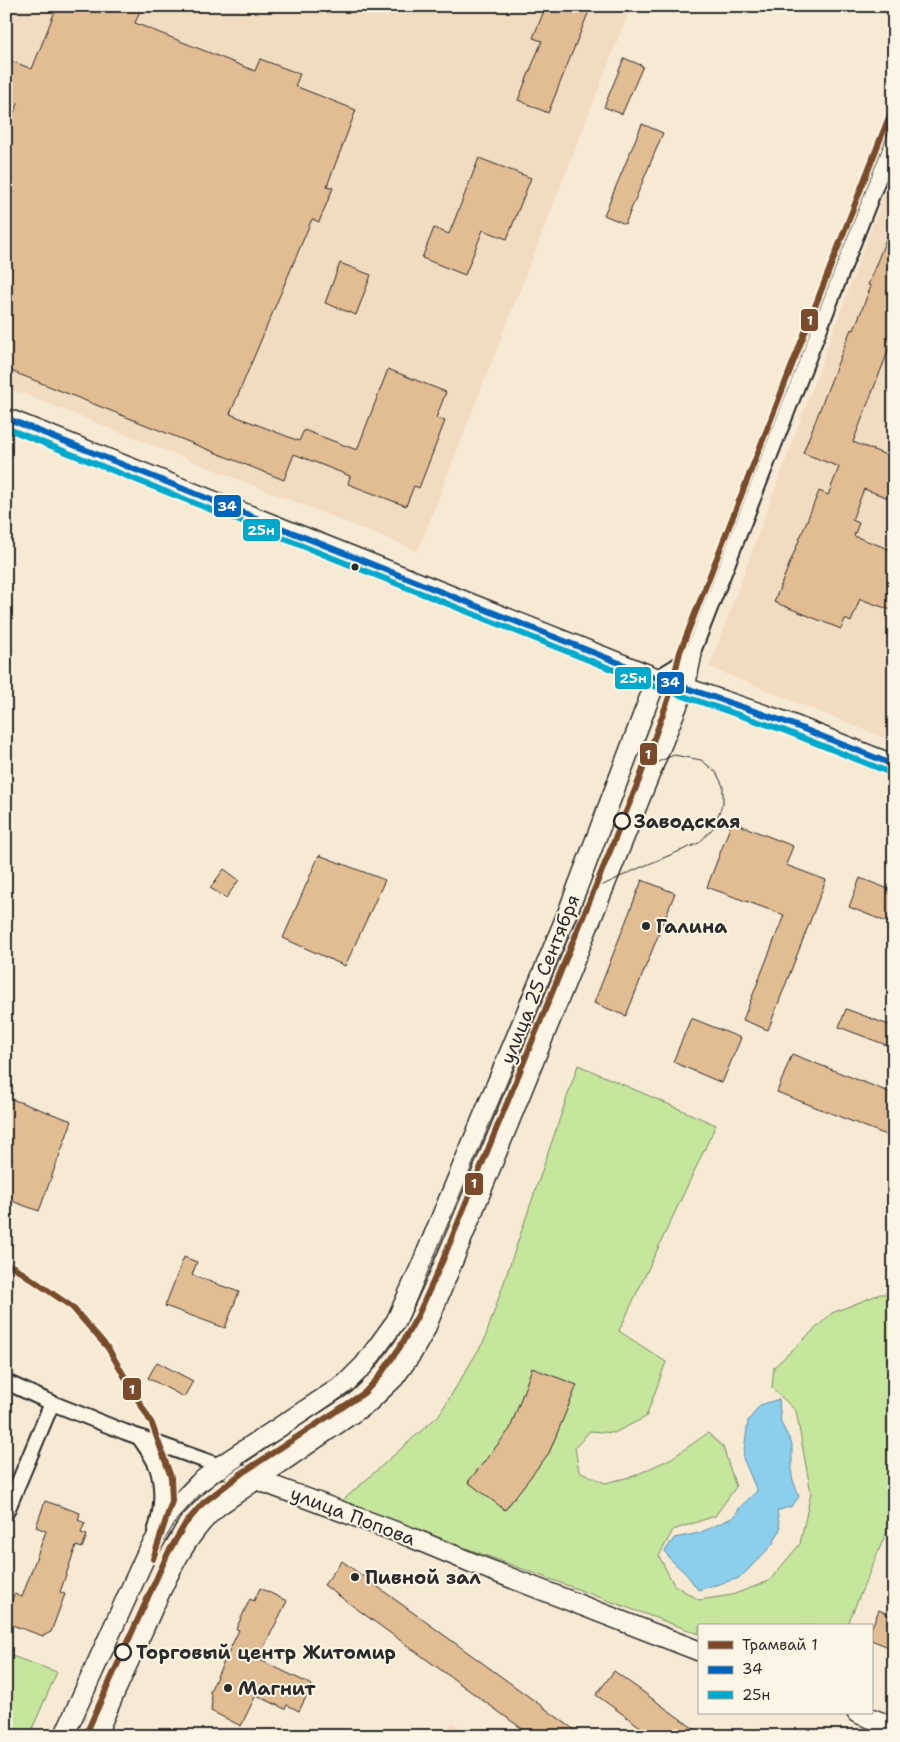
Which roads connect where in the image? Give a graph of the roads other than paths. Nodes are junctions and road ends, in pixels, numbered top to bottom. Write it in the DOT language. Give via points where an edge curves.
graph roads {
  1 [pos="894,139"];
  2 [pos="6,418"];
  3 [pos="692,654"];
  4 [pos="657,678"];
  5 [pos="685,687"];
  6 [pos="894,766"];
  7 [pos="6,1382"];
  8 [pos="52,1403"];
  9 [pos="139,1437"];
  10 [pos="220,1466"];
  11 [pos="257,1479"];
  12 [pos="6,1513"];
  13 [pos="145,1557"];
  14 [pos="698,1651"];
  15 [pos="861,1714"];
  16 [pos="894,1727"];
  17 [pos="64,1736"];
  18 [pos="96,1736"];
  1 -- 3 [label="street"];
  2 -- 4 [label="main road"];
  3 -- 4 [label="street"];
  3 -- 5 [label="main road"];
  4 -- 5 [label="main road"];
  4 -- 10 [label="main road, улица 25 Сентября" via="568,912 396,1321 364,1365 345,1384"];
  5 -- 6 [label="main road" via="786,722"];
  5 -- 11 [label="main road" via="425,1330 394,1378 369,1402"];
  7 -- 8 [label="street, улица Попова"];
  8 -- 9 [label="street, улица Попова"];
  8 -- 12 [label="street"];
  9 -- 10 [label="street, улица Попова"];
  9 -- 13 [label="street" via="157,1467 161,1504 157,1526"];
  10 -- 11 [label="main road, улица Попова"];
  10 -- 13 [label="main road, улица 25 Сентября" via="172,1511"];
  11 -- 14 [label="main road, улица Попова"];
  11 -- 18 [label="main road" via="206,1516 186,1543"];
  13 -- 17 [label="main road, улица 25 Сентября"];
  15 -- 16 [label="main road"];
}
